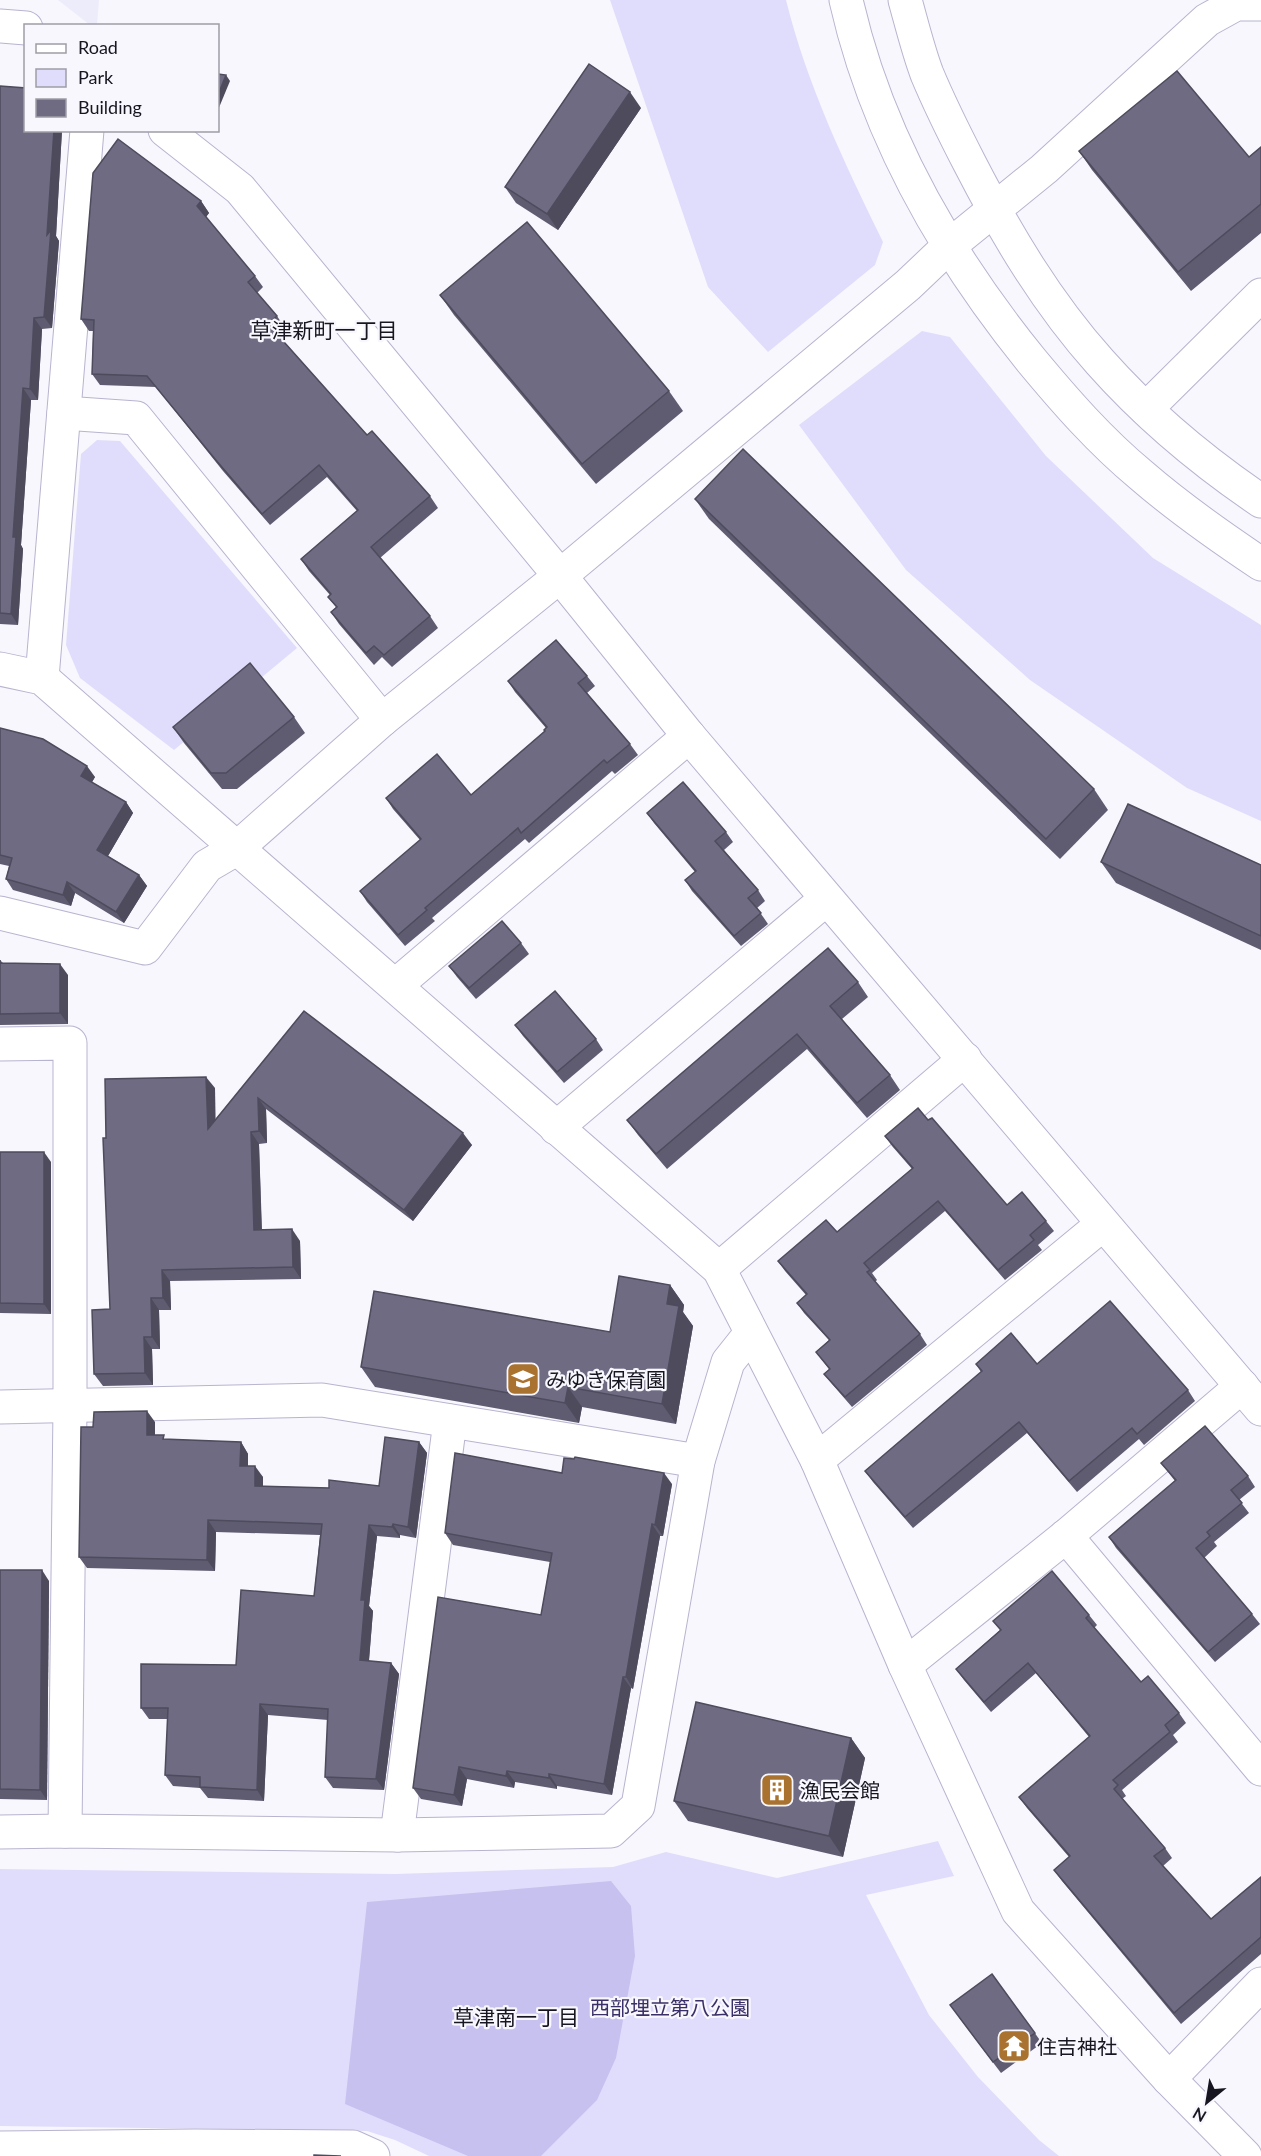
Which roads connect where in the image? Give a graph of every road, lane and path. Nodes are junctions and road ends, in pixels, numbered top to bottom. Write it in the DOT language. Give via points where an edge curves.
graph roads {
  1 [pos="846,0"];
  2 [pos="905,0"];
  3 [pos="1261,4"];
  4 [pos="0,26"];
  5 [pos="24,28"];
  6 [pos="87,132"];
  7 [pos="168,132"];
  8 [pos="994,209"];
  9 [pos="949,246"];
  10 [pos="1261,295"];
  11 [pos="1146,409"];
  12 [pos="64,413"];
  13 [pos="1261,501"];
  14 [pos="1261,564"];
  15 [pos="560,576"];
  16 [pos="0,669"];
  17 [pos="42,678"];
  18 [pos="382,720"];
  19 [pos="689,736"];
  20 [pos="236,849"];
  21 [pos="826,899"];
  22 [pos="0,913"];
  23 [pos="396,985"];
  24 [pos="0,1044"];
  25 [pos="965,1059"];
  26 [pos="556,1128"];
  27 [pos="1102,1224"];
  28 [pos="719,1269"];
  29 [pos="751,1333"];
  30 [pos="1251,1398"];
  31 [pos="0,1407"];
  32 [pos="70,1407"];
  33 [pos="450,1421"];
  34 [pos="817,1460"];
  35 [pos="698,1461"];
  36 [pos="1066,1536"];
  37 [pos="905,1665"];
  38 [pos="1261,1769"];
  39 [pos="65,1831"];
  40 [pos="0,1832"];
  41 [pos="398,1835"];
  42 [pos="1261,1984"];
  43 [pos="1169,2079"];
  44 [pos="0,2148"];
  45 [pos="373,2156"];
  46 [pos="1245,2156"];
  1 -- 9 [label="street" via="888,127"];
  2 -- 8 [label="street" via="918,50 937,98"];
  3 -- 8 [label="street" via="1236,4 1207,20 1044,169"];
  4 -- 5 [label="street"];
  6 -- 12 [label="street"];
  7 -- 15 [label="street" via="240,189"];
  8 -- 9 [label="street"];
  8 -- 11 [label="street" via="1028,266 1074,330"];
  9 -- 14 [label="street" via="1008,331 1092,429 1190,515"];
  9 -- 15 [label="street" via="908,285"];
  10 -- 11 [label="street"];
  11 -- 13 [label="street" via="1205,461"];
  12 -- 17 [label="street"];
  12 -- 18 [label="street" via="136,418"];
  15 -- 18 [label="street"];
  15 -- 19 [label="street"];
  16 -- 17 [label="street"];
  17 -- 20 [label="street"];
  18 -- 20 [label="street"];
  19 -- 21 [label="street"];
  19 -- 23 [label="street"];
  20 -- 22 [label="street" via="207,866 145,948"];
  20 -- 23 [label="street"];
  21 -- 25 [label="street"];
  21 -- 26 [label="street"];
  23 -- 26 [label="street"];
  24 -- 32 [label="street" via="70,1044"];
  25 -- 27 [label="street"];
  25 -- 28 [label="street"];
  26 -- 28 [label="street"];
  27 -- 30 [label="street"];
  27 -- 34 [label="street"];
  28 -- 29 [label="street"];
  29 -- 34 [label="street"];
  29 -- 35 [label="street" via="728,1362"];
  30 -- 36 [label="street"];
  31 -- 32 [label="street"];
  32 -- 33 [label="street" via="322,1400"];
  32 -- 39 [label="street"];
  33 -- 35 [label="street"];
  33 -- 41 [label="street"];
  34 -- 37 [label="street"];
  35 -- 41 [label="street" via="638,1806 611,1831"];
  36 -- 37 [label="street"];
  36 -- 38 [label="street"];
  37 -- 43 [label="street" via="1018,1911"];
  39 -- 40 [label="street"];
  39 -- 41 [label="street"];
  42 -- 43 [label="street"];
  43 -- 46 [label="street"];
  44 -- 45 [label="street" via="353,2148"];
}
